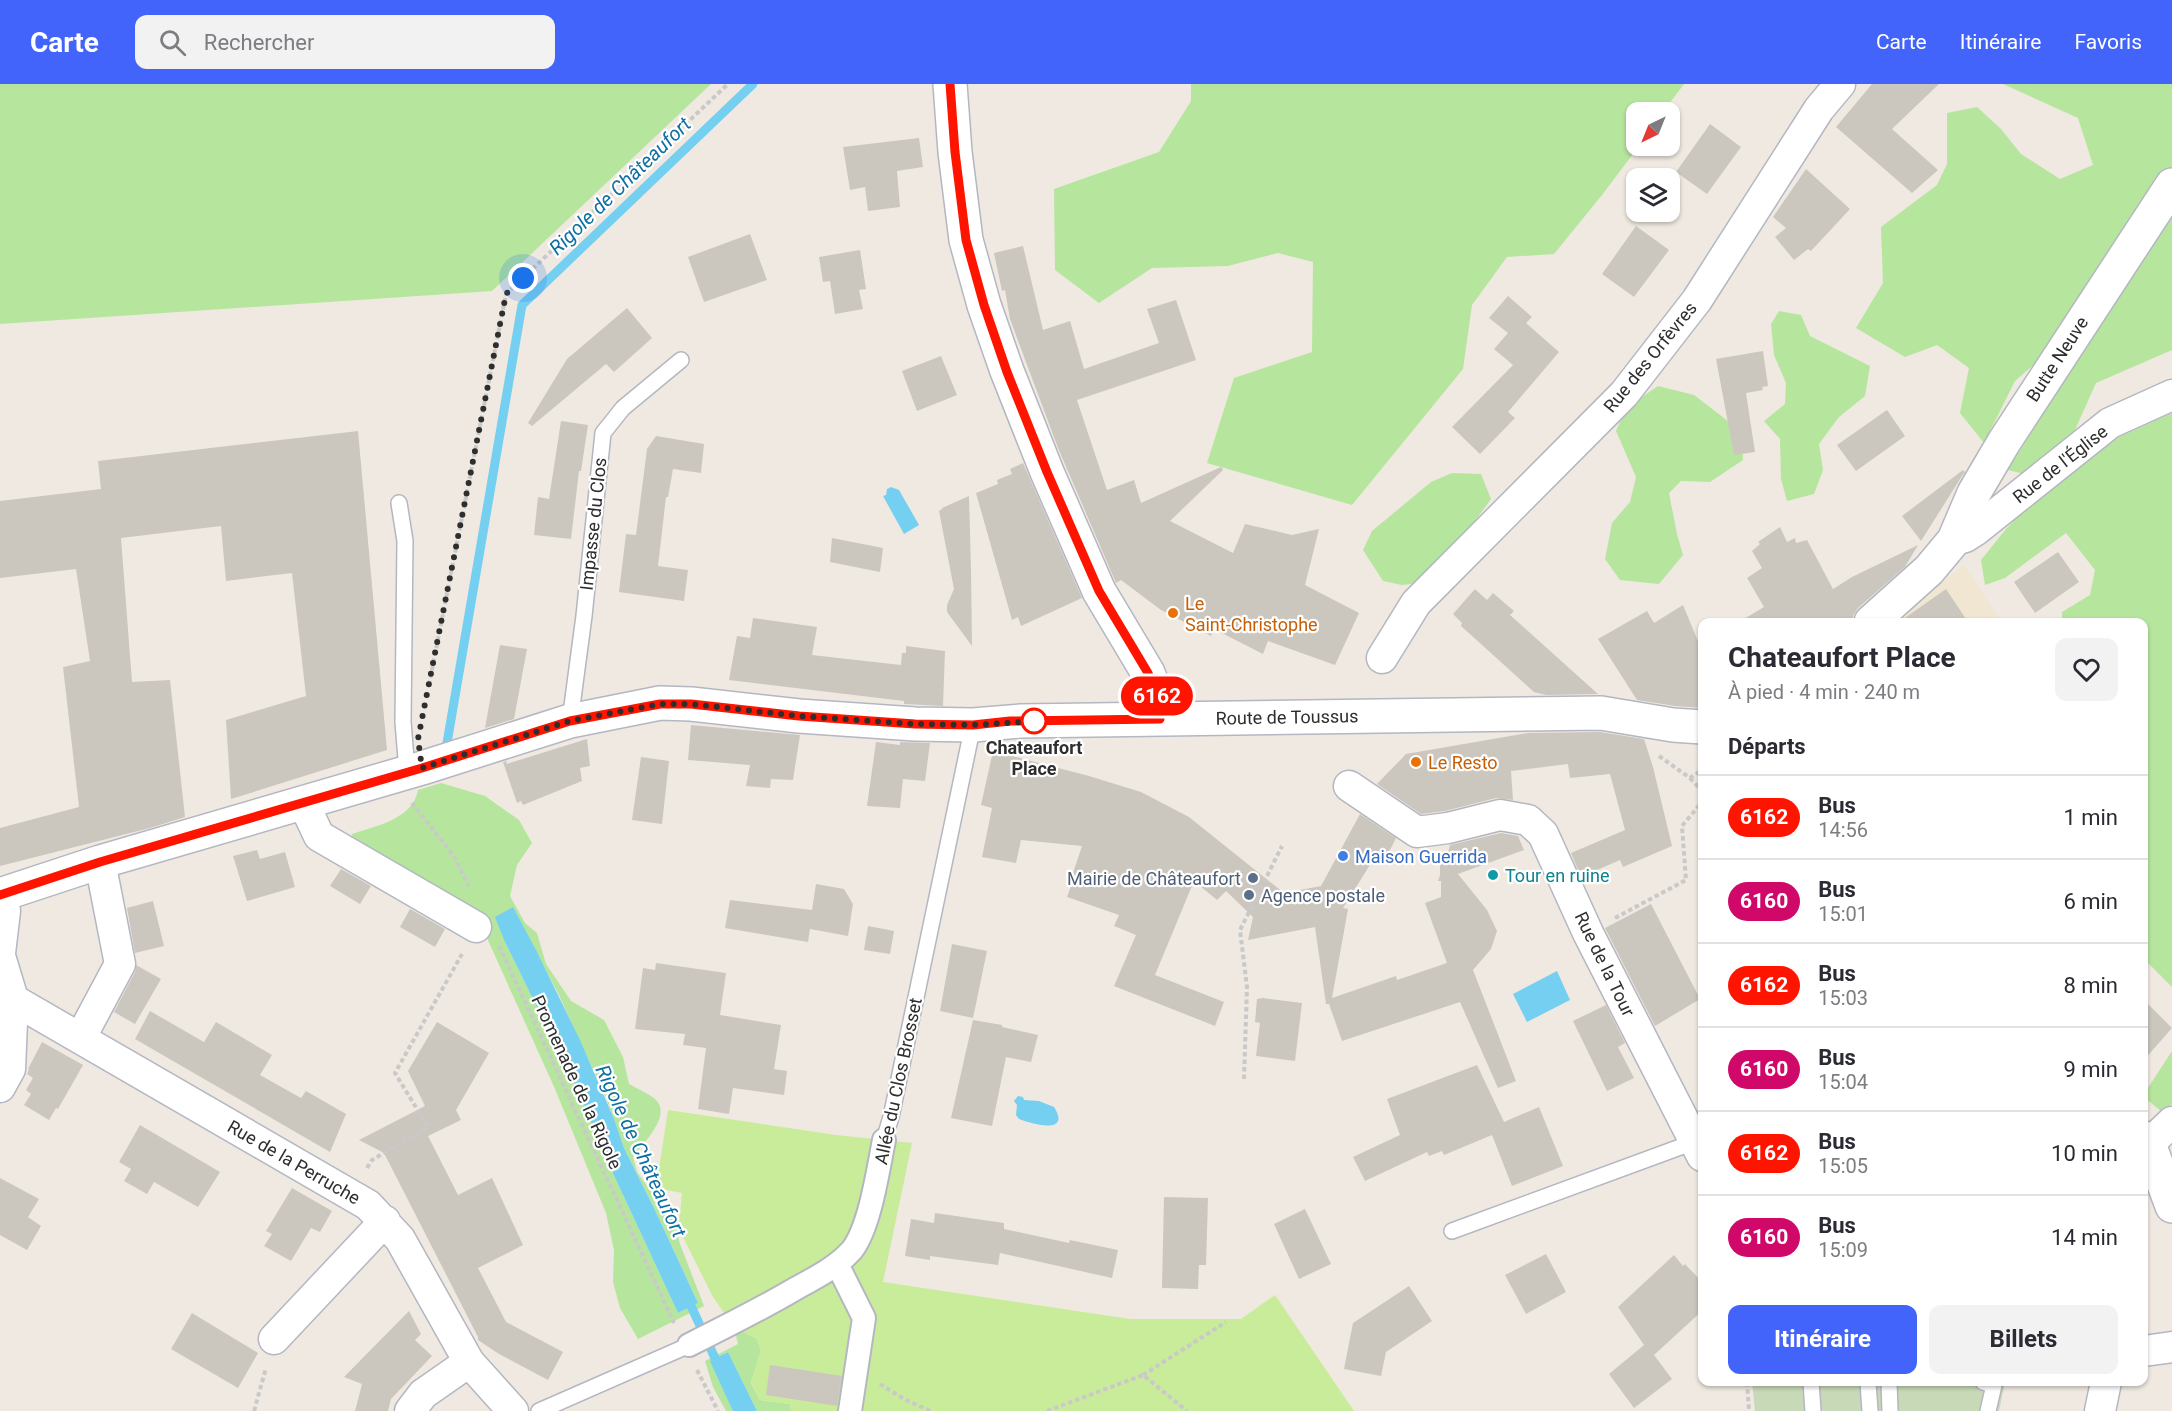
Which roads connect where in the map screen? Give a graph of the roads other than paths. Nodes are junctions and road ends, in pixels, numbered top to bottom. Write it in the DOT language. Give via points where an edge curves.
graph roads {
  1 [pos="950,84"];
  2 [pos="1840,84"];
  3 [pos="2172,185"];
  4 [pos="681,360"];
  5 [pos="2172,396"];
  6 [pos="399,503"];
  7 [pos="1954,540"];
  8 [pos="1875,618"];
  9 [pos="1382,658"];
  10 [pos="1160,719"];
  11 [pos="570,721"];
  12 [pos="973,725"];
  13 [pos="1698,727"];
  14 [pos="411,770"];
  15 [pos="1349,786"];
  16 [pos="303,802"];
  17 [pos="100,862"];
  18 [pos="0,895"];
  19 [pos="480,921"];
  20 [pos="0,955"];
  21 [pos="7,995"];
  22 [pos="81,1037"];
  23 [pos="0,1087"];
  24 [pos="2172,1122"];
  25 [pos="884,1140"];
  26 [pos="1698,1149"];
  27 [pos="2152,1150"];
  28 [pos="2172,1206"];
  29 [pos="385,1221"];
  30 [pos="1452,1231"];
  31 [pos="837,1264"];
  32 [pos="274,1339"];
  33 [pos="687,1346"];
  34 [pos="2172,1347"];
  35 [pos="2148,1350"];
  36 [pos="469,1362"];
  37 [pos="1811,1386"];
  38 [pos="1868,1386"];
  39 [pos="1888,1386"];
  40 [pos="1994,1386"];
  41 [pos="2105,1386"];
  42 [pos="410,1411"];
  43 [pos="513,1411"];
  44 [pos="539,1411"];
  45 [pos="850,1411"];
  46 [pos="1813,1411"];
  47 [pos="1870,1411"];
  48 [pos="1890,1411"];
  49 [pos="1988,1411"];
  50 [pos="2100,1411"];
  1 -- 10 [label="street" via="966,240 984,305 1047,472 1099,591 1148,673 1160,704"];
  2 -- 9 [label="street, Rue des Orfèvres" via="1819,109 1697,300 1624,394 1416,603"];
  3 -- 7 [label="street, Butte Neuve" via="2004,442 1974,494"];
  4 -- 11 [label="lane, Impasse du Clos" via="623,408 603,433"];
  5 -- 7 [label="street, Rue de l'Église" via="2110,423 1976,530"];
  6 -- 14 [label="lane" via="405,541 403,722"];
  7 -- 8 [label="street, Butte Neuve" via="1929,570"];
  10 -- 12 [label="street, Route de Toussus"];
  10 -- 13 [label="street, Route de Toussus" via="1601,713"];
  11 -- 12 [label="street, Route de Toussus" via="660,704 691,704 799,716"];
  11 -- 14 [label="street, Route de Toussus"];
  12 -- 25 [label="lane, Allée du Clos Brosset"];
  14 -- 16 [label="street, Route de Toussus"];
  15 -- 26 [label="street, Rue de la Tour" via="1417,832 1500,815 1528,820 1543,834 1588,933"];
  16 -- 17 [label="street, Route de Toussus"];
  16 -- 19 [label="street" via="319,836"];
  17 -- 18 [label="street, Route de Toussus"];
  17 -- 22 [label="street" via="120,964"];
  18 -- 20 [label="street" via="5,911"];
  20 -- 21 [label="street"];
  21 -- 22 [label="street, Rue de la Perruche"];
  21 -- 23 [label="street" via="10,1069"];
  22 -- 29 [label="street, Rue de la Perruche" via="368,1205"];
  24 -- 27 [label="street"];
  25 -- 31 [label="street, Allée du Clos Brosset" via="869,1212 853,1249"];
  26 -- 30 [label="lane"];
  27 -- 28 [label="street"];
  29 -- 32 [label="street"];
  29 -- 36 [label="street, Rue de la Perruche" via="400,1239"];
  31 -- 33 [label="street, Allée du Clos Brosset"];
  31 -- 45 [label="street" via="864,1318"];
  33 -- 44 [label="lane, Allée du Clos Brosset"];
  34 -- 35 [label="street"];
  36 -- 42 [label="street" via="423,1394"];
  36 -- 43 [label="street, Rue de la Perruche"];
  37 -- 46 [label="lane"];
  38 -- 47 [label="lane"];
  39 -- 48 [label="lane"];
  40 -- 49 [label="lane"];
  41 -- 50 [label="street"];
}
